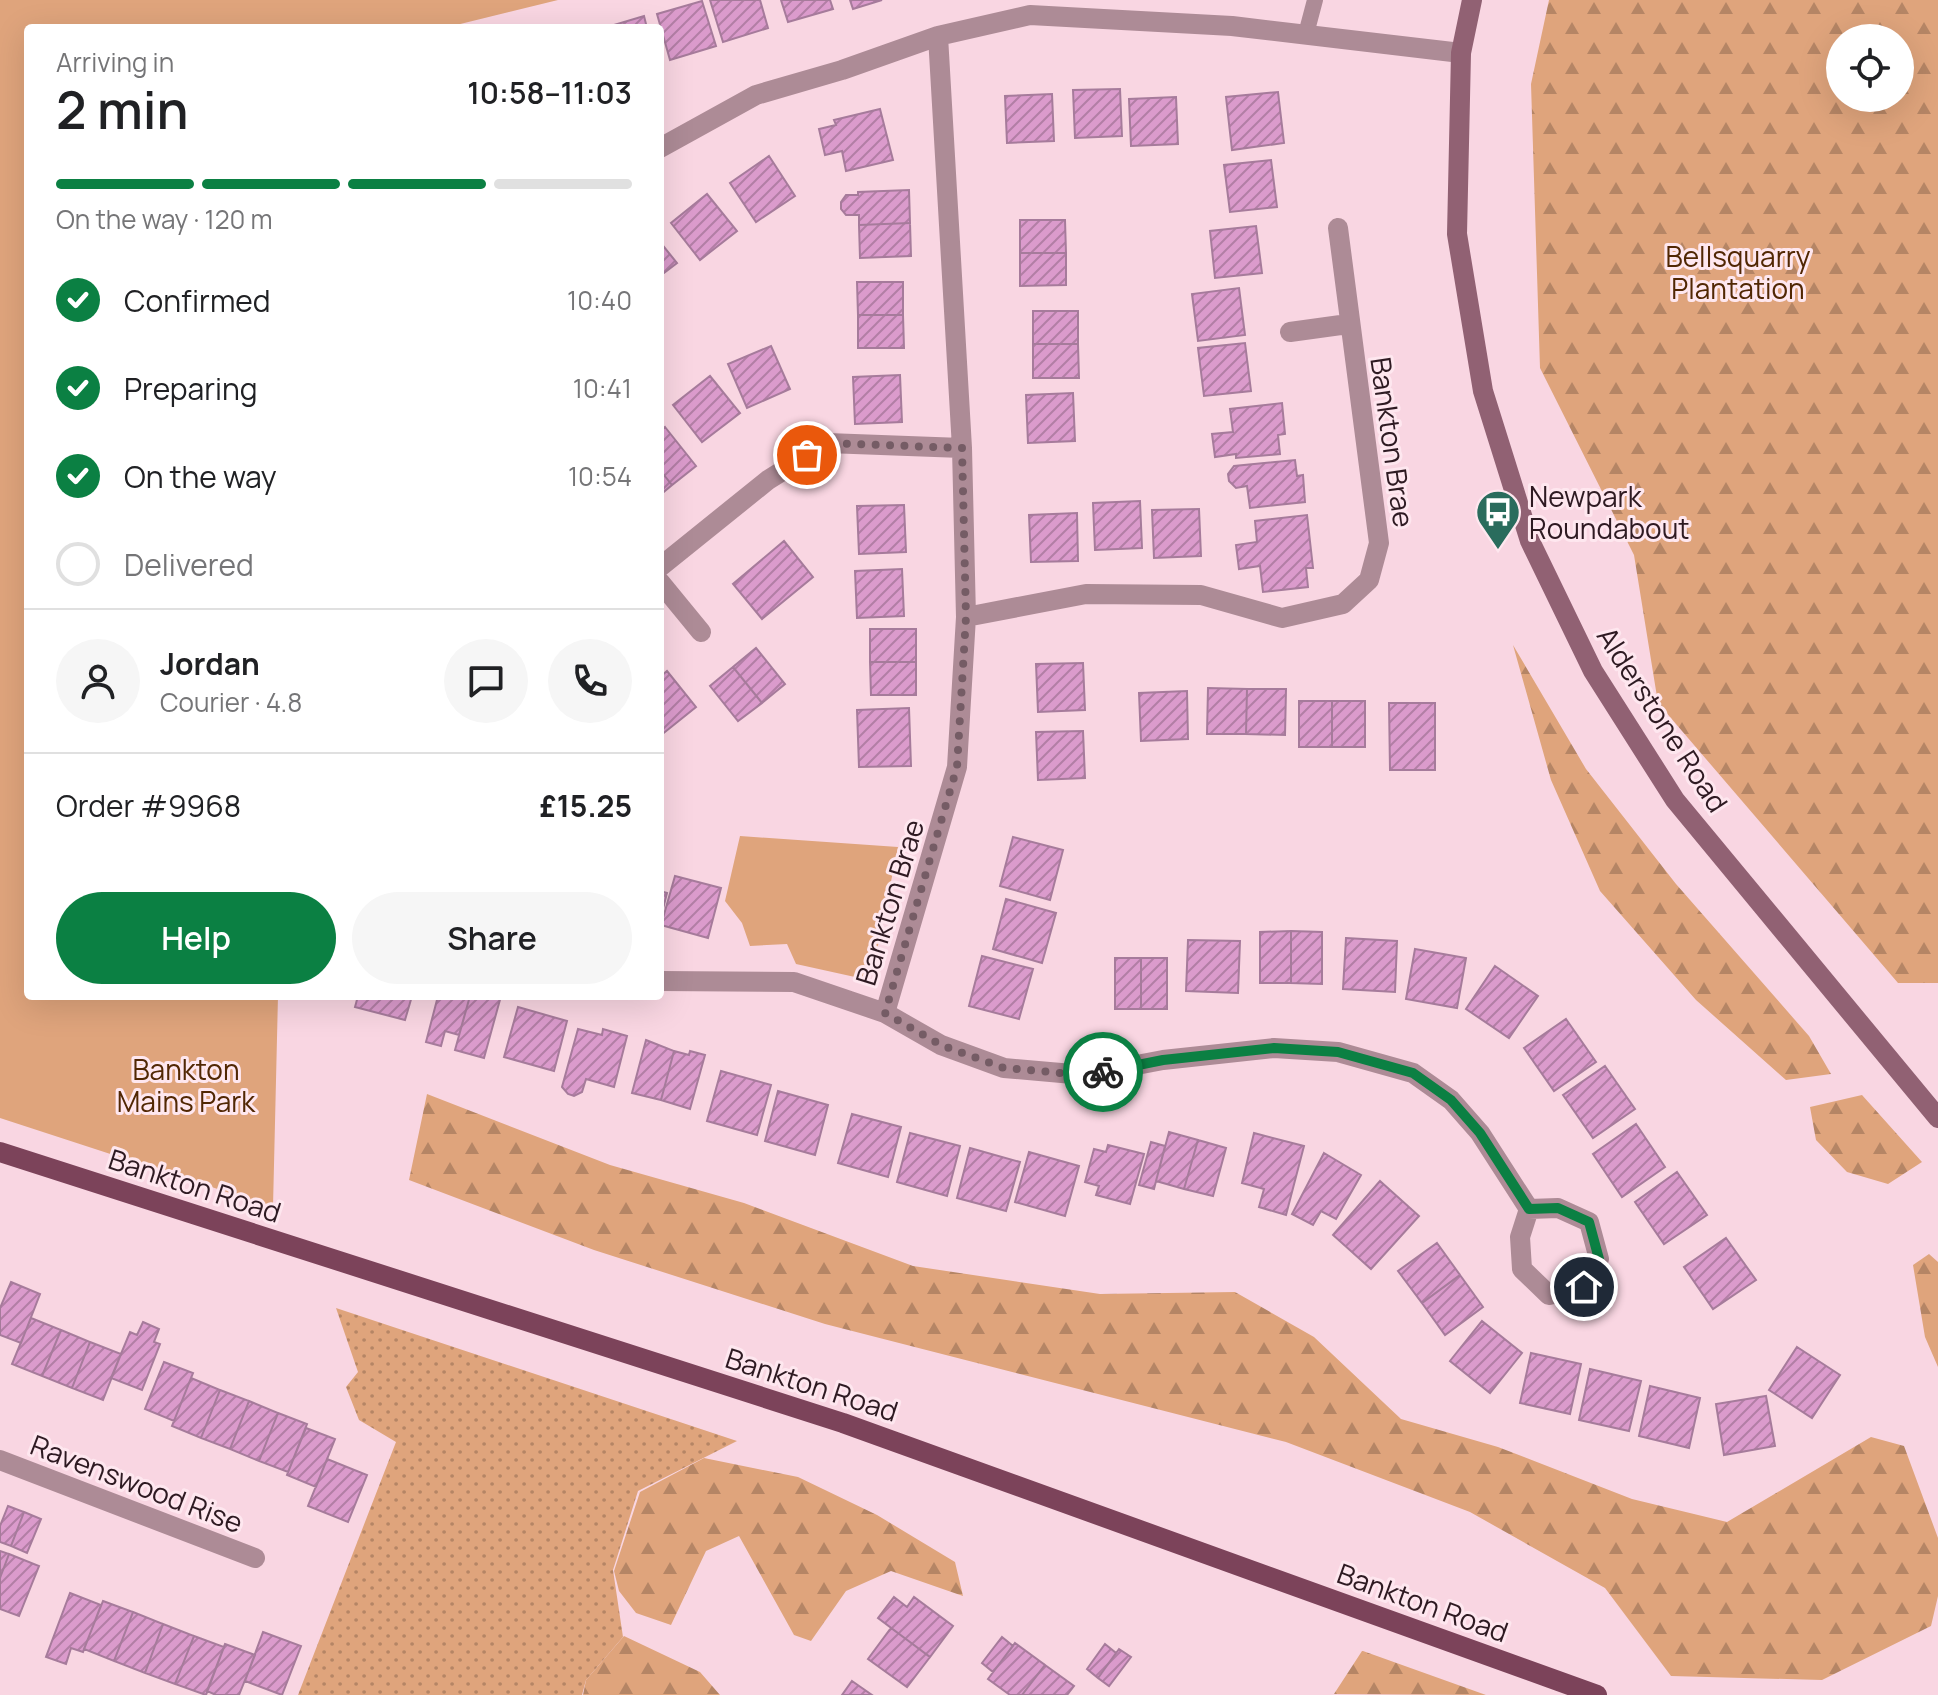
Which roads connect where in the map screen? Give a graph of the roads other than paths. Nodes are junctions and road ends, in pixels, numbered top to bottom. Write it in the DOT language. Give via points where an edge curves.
graph roads {
  1 [pos="1315,0"];
  2 [pos="1472,0"];
  3 [pos="1306,34"];
  4 [pos="938,36"];
  5 [pos="1461,53"];
  6 [pos="664,146"];
  7 [pos="1338,228"];
  8 [pos="1348,324"];
  9 [pos="1290,332"];
  10 [pos="962,448"];
  11 [pos="664,564"];
  12 [pos="664,587"];
  13 [pos="966,617"];
  14 [pos="701,632"];
  15 [pos="664,981"];
  16 [pos="885,1013"];
  17 [pos="1938,1118"];
  18 [pos="0,1152"];
  19 [pos="1529,1209"];
  20 [pos="0,1460"];
  21 [pos="255,1558"];
  22 [pos="1597,1695"];
  1 -- 3 [label="lane"];
  2 -- 5 [label="street, Alderstone Road"];
  3 -- 4 [label="street" via="1030,15"];
  3 -- 5 [label="street"];
  4 -- 6 [label="street" via="756,95"];
  4 -- 10 [label="street, Bankton Brae"];
  5 -- 17 [label="street, Alderstone Road" via="1457,234 1483,391 1530,541 1593,671 1675,800"];
  7 -- 8 [label="street, Bankton Brae"];
  8 -- 9 [label="street, Bankton Brae"];
  8 -- 13 [label="street, Bankton Brae" via="1379,543 1369,580 1343,604 1282,618 1201,595 1086,594"];
  10 -- 11 [label="street" via="827,443 768,480"];
  10 -- 13 [label="street, Bankton Brae"];
  12 -- 14 [label="street"];
  13 -- 16 [label="street, Bankton Brae" via="957,767"];
  15 -- 16 [label="street, Bankton Brae" via="794,982"];
  16 -- 19 [label="street, Bankton Brae" via="941,1045 1004,1068 1084,1075 1274,1048 1338,1052 1413,1073 1451,1100 1480,1133"];
  18 -- 22 [label="main road, Bankton Road" via="843,1423"];
  19 -- 19 [label="street" via="1558,1208 1589,1222 1599,1259 1584,1287 1549,1295 1522,1269 1520,1237"];
  20 -- 21 [label="street, Ravenswood Rise"];
}
